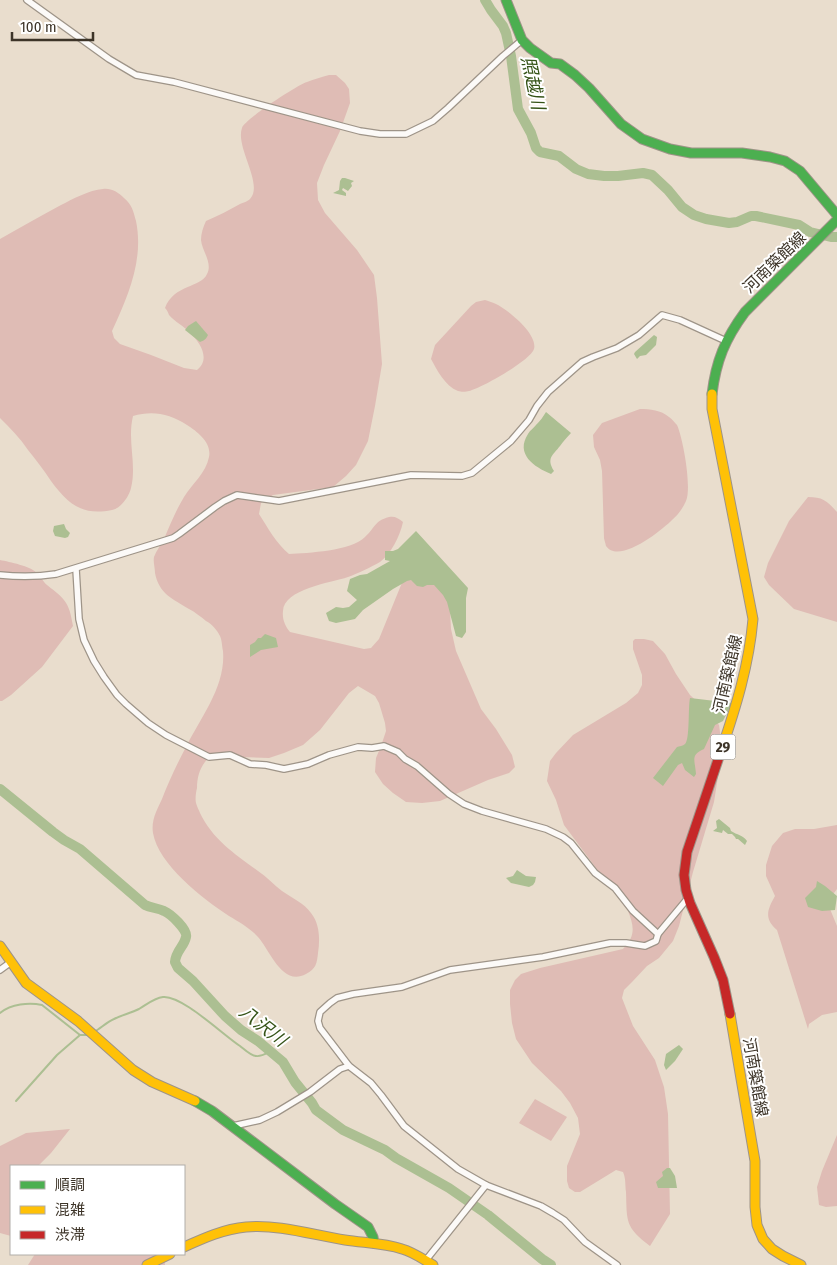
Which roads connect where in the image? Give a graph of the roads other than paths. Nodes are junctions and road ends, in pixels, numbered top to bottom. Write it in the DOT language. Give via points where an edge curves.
graph roads {
  1 [pos="27,0"];
  2 [pos="506,0"];
  3 [pos="519,43"];
  4 [pos="836,220"];
  5 [pos="726,341"];
  6 [pos="76,569"];
  7 [pos="0,575"];
  8 [pos="688,898"];
  9 [pos="658,934"];
  10 [pos="0,946"];
  11 [pos="11,962"];
  12 [pos="0,970"];
  13 [pos="349,1066"];
  14 [pos="233,1126"];
  15 [pos="486,1185"];
  16 [pos="374,1243"];
  17 [pos="185,1247"];
  18 [pos="168,1255"];
  19 [pos="429,1263"];
  20 [pos="147,1265"];
  21 [pos="617,1265"];
  22 [pos="801,1265"];
  1 -- 3 [label="street" via="136,75 380,134 406,134 433,121"];
  2 -- 3 [label="street"];
  3 -- 4 [label="street" via="575,75 621,124 642,139 690,153 742,153 792,164"];
  4 -- 5 [label="street, 河南築館線 / 29" via="745,312"];
  5 -- 6 [label="street" via="662,315 639,335 617,348 582,362 548,392 511,441 472,473 462,476 411,475 279,501 237,495 172,538"];
  5 -- 8 [label="street, 河南築館線 / 29" via="717,360 712,409 753,619 752,638 734,713 687,852 684,868"];
  6 -- 7 [label="street" via="41,576"];
  6 -- 9 [label="street" via="79,619 94,661 126,704 166,735 210,757 230,755 250,764 284,769 358,747 384,746 398,752 464,804 563,837"];
  8 -- 9 [label="street"];
  8 -- 22 [label="street, 河南築館線 / 29" via="727,996 752,1141 756,1224 772,1249"];
  9 -- 13 [label="street" via="656,941 646,946 610,943 543,958 450,970 402,987 337,998 320,1012 318,1020 320,1028"];
  10 -- 11 [label="street"];
  11 -- 12 [label="street"];
  11 -- 14 [label="street" via="26,983 93,1033 143,1078 204,1105"];
  13 -- 14 [label="street" via="277,1112"];
  13 -- 15 [label="street" via="371,1083 404,1126 458,1169"];
  14 -- 16 [label="street" via="363,1222"];
  15 -- 19 [label="street"];
  15 -- 21 [label="street" via="542,1206 564,1220 586,1242"];
  16 -- 17 [label="street" via="262,1226 220,1232"];
  16 -- 19 [label="street" via="403,1249"];
  18 -- 20 [label="street"];
}
